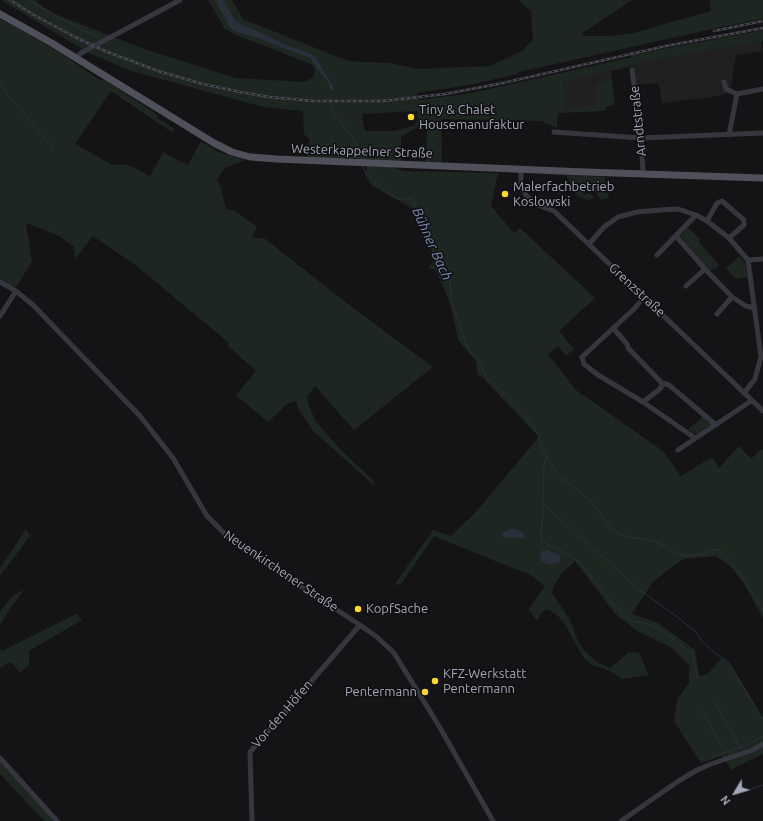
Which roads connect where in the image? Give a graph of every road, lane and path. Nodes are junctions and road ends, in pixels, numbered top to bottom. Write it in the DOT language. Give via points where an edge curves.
graph roads {
  1 [pos="180,0"];
  2 [pos="0,14"];
  3 [pos="76,58"];
  4 [pos="632,70"];
  5 [pos="724,82"];
  6 [pos="763,89"];
  7 [pos="736,94"];
  8 [pos="554,132"];
  9 [pos="763,133"];
  10 [pos="729,135"];
  11 [pos="641,138"];
  12 [pos="521,169"];
  13 [pos="642,173"];
  14 [pos="763,177"];
  15 [pos="763,182"];
  16 [pos="696,215"];
  17 [pos="707,221"];
  18 [pos="676,236"];
  19 [pos="729,238"];
  20 [pos="589,244"];
  21 [pos="657,255"];
  22 [pos="763,259"];
  23 [pos="748,260"];
  24 [pos="705,269"];
  25 [pos="0,282"];
  26 [pos="686,286"];
  27 [pos="16,291"];
  28 [pos="644,297"];
  29 [pos="732,297"];
  30 [pos="754,308"];
  31 [pos="717,314"];
  32 [pos="0,316"];
  33 [pos="613,328"];
  34 [pos="662,383"];
  35 [pos="744,393"];
  36 [pos="752,401"];
  37 [pos="643,402"];
  38 [pos="763,411"];
  39 [pos="716,425"];
  40 [pos="695,438"];
  41 [pos="678,450"];
  42 [pos="360,625"];
  43 [pos="763,744"];
  44 [pos="0,758"];
  45 [pos="56,821"];
  46 [pos="252,821"];
  47 [pos="493,821"];
  48 [pos="621,821"];
  1 -- 3 [label="street" via="80,53"];
  2 -- 3 [label="main road, Westerkappelner Straße" via="18,22"];
  3 -- 12 [label="main road, Westerkappelner Straße" via="232,152 258,158"];
  4 -- 11 [label="street, Arndtstraße"];
  5 -- 7 [label="street" via="726,89"];
  6 -- 7 [label="street"];
  7 -- 10 [label="street"];
  8 -- 11 [label="street"];
  9 -- 10 [label="street"];
  10 -- 11 [label="street"];
  11 -- 13 [label="street, Arndtstraße"];
  12 -- 13 [label="main road, Westerkappelner Straße"];
  12 -- 20 [label="street, Grenzstraße" via="520,186 526,195 535,204 554,211"];
  13 -- 14 [label="main road, Westerkappelner Straße"];
  14 -- 15 [label="main road"];
  16 -- 17 [label="street"];
  16 -- 18 [label="street"];
  16 -- 20 [label="street" via="678,210 637,212 618,217"];
  17 -- 19 [label="street"];
  17 -- 19 [label="street" via="717,203 722,201 744,220 744,225"];
  18 -- 21 [label="street"];
  18 -- 24 [label="street"];
  19 -- 23 [label="street"];
  20 -- 28 [label="street, Grenzstraße"];
  22 -- 23 [label="street"];
  23 -- 30 [label="street"];
  24 -- 26 [label="street"];
  24 -- 29 [label="street"];
  25 -- 27 [label="street, Neuenkirchener Straße"];
  27 -- 32 [label="street"];
  27 -- 42 [label="street, Neuenkirchener Straße" via="33,305 140,416 169,452 207,516 222,532 239,546"];
  28 -- 33 [label="street"];
  28 -- 35 [label="street, Grenzstraße"];
  29 -- 30 [label="street"];
  29 -- 31 [label="street"];
  30 -- 35 [label="street" via="761,357 755,378"];
  33 -- 34 [label="street" via="628,348"];
  33 -- 37 [label="street" via="582,357 584,364"];
  34 -- 37 [label="street" via="661,388"];
  34 -- 39 [label="street" via="669,385"];
  35 -- 36 [label="street, Grenzstraße"];
  36 -- 38 [label="street, Grenzstraße"];
  36 -- 39 [label="street"];
  37 -- 40 [label="street"];
  39 -- 40 [label="street"];
  40 -- 41 [label="street"];
  42 -- 46 [label="street, Vor den Höfen" via="250,752"];
  42 -- 47 [label="street, Neuenkirchener Straße" via="394,653"];
  43 -- 48 [label="street" via="697,770"];
  44 -- 45 [label="street"];
}
